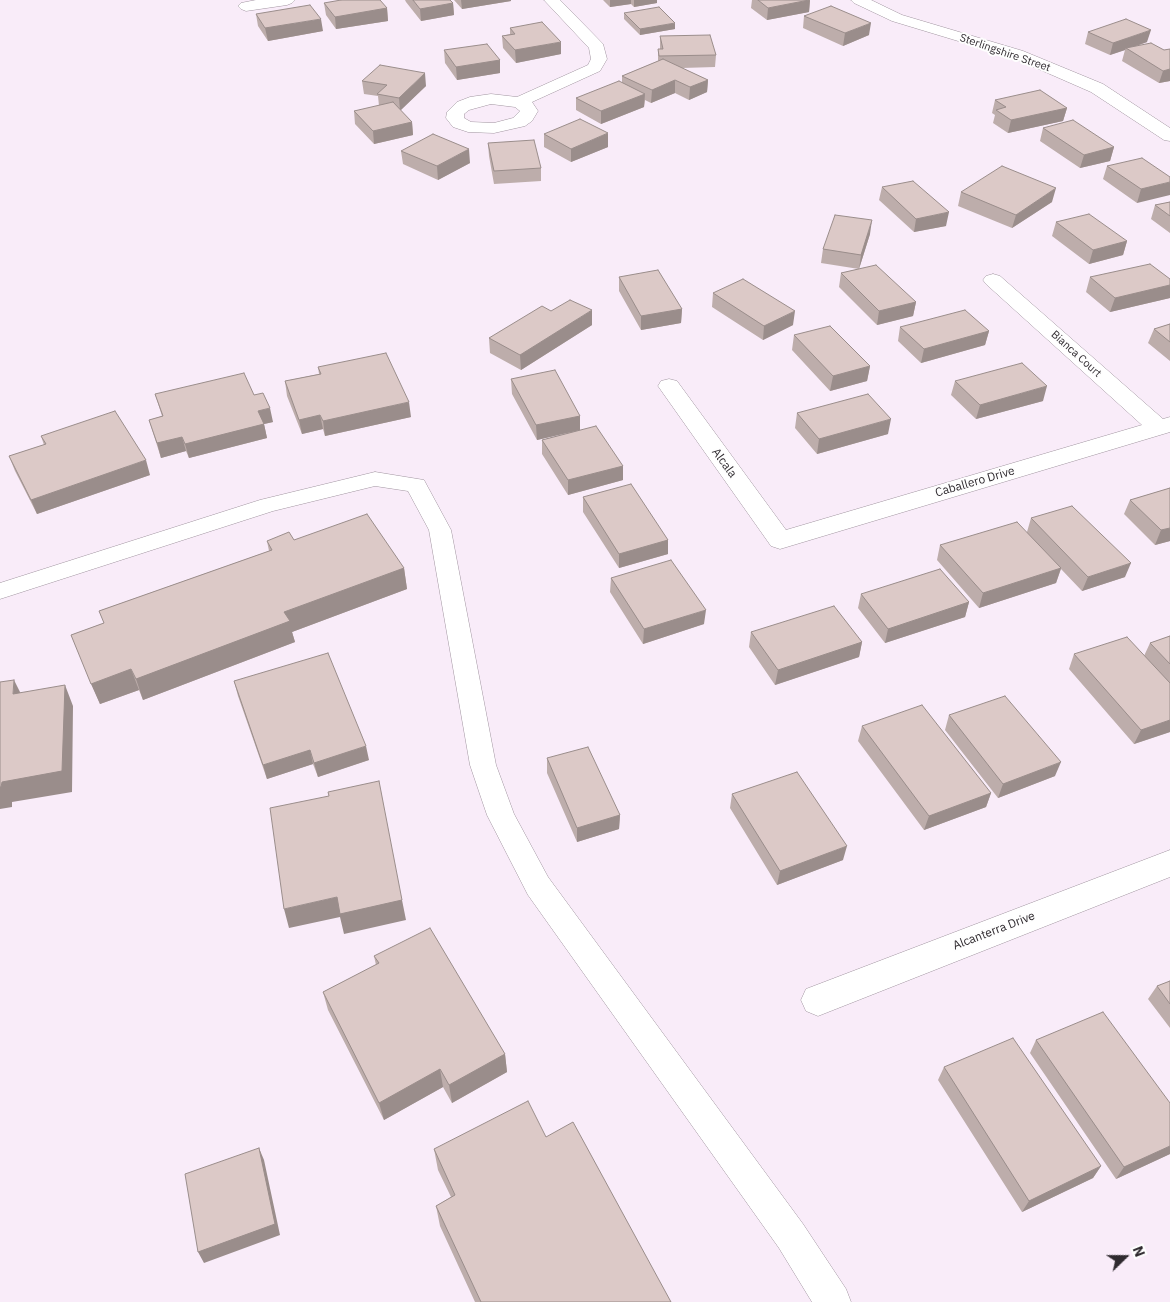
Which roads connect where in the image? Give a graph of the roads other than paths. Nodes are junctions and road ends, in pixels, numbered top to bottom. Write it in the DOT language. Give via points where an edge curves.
graph roads {
  1 [pos="287,0"];
  2 [pos="552,0"];
  3 [pos="859,0"];
  4 [pos="246,6"];
  5 [pos="519,102"];
  6 [pos="1170,136"];
  7 [pos="993,280"];
  8 [pos="669,386"];
  9 [pos="1164,426"];
  10 [pos="780,540"];
  11 [pos="0,591"];
  12 [pos="1170,863"];
  13 [pos="818,1000"];
  14 [pos="833,1302"];
  1 -- 4 [label="street"];
  2 -- 5 [label="street" via="597,47 599,59 594,68"];
  3 -- 6 [label="street, Sterlingshire Street" via="897,18 1017,54 1097,88"];
  7 -- 9 [label="street, Bianca Court"];
  8 -- 10 [label="street, Alcala"];
  9 -- 10 [label="street, Caballero Drive"];
  11 -- 14 [label="lane" via="268,505 375,479 416,485 440,530 483,765 501,815 538,886 791,1236"];
  12 -- 13 [label="street, Alcanterra Drive"];
}
